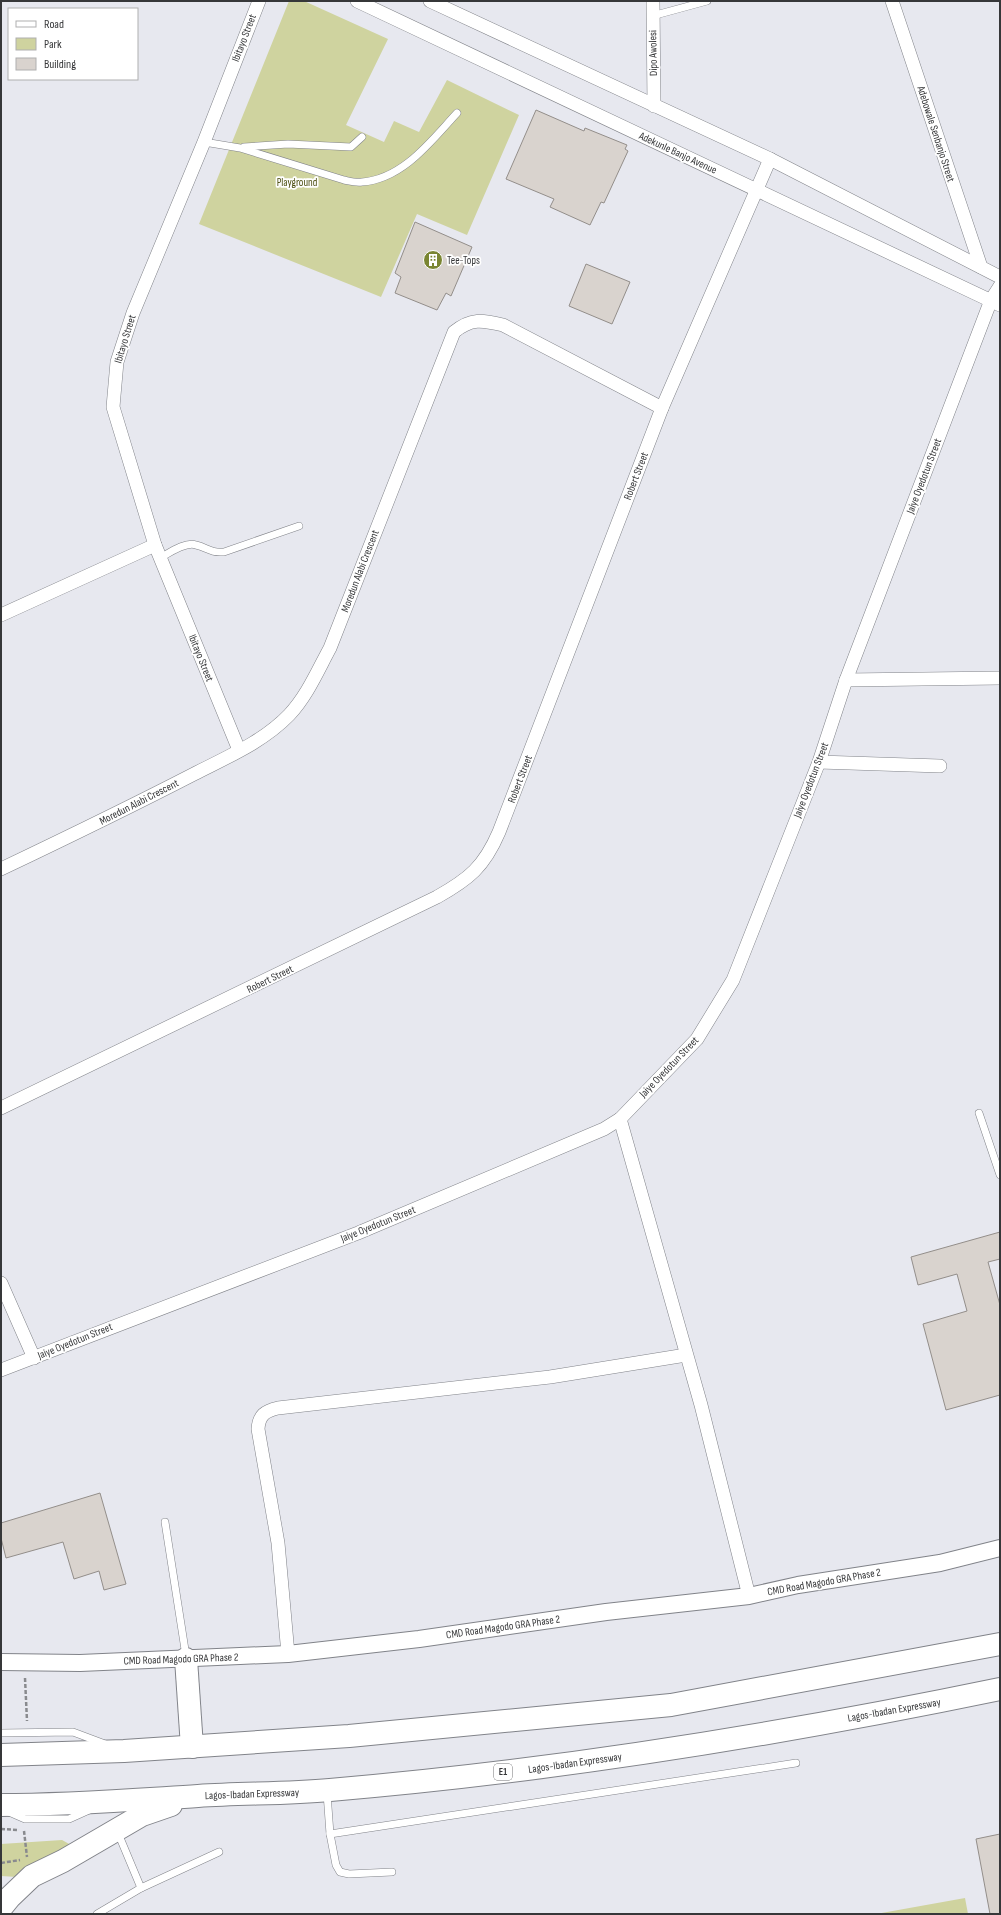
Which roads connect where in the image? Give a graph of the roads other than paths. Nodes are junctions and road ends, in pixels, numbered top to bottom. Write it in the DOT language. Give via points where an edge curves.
graph roads {
  1 [pos="258,1"];
  2 [pos="357,1"];
  3 [pos="430,1"];
  4 [pos="653,1"];
  5 [pos="707,1"];
  6 [pos="892,1"];
  7 [pos="652,16"];
  8 [pos="654,106"];
  9 [pos="457,113"];
  10 [pos="362,137"];
  11 [pos="204,142"];
  12 [pos="240,148"];
  13 [pos="770,159"];
  14 [pos="757,191"];
  15 [pos="981,267"];
  16 [pos="1000,277"];
  17 [pos="1000,286"];
  18 [pos="995,302"];
  19 [pos="662,408"];
  20 [pos="299,526"];
  21 [pos="155,545"];
  22 [pos="160,558"];
  23 [pos="1,615"];
  24 [pos="1000,678"];
  25 [pos="846,680"];
  26 [pos="239,750"];
  27 [pos="819,762"];
  28 [pos="940,766"];
  29 [pos="1,869"];
  30 [pos="1,1108"];
  31 [pos="979,1113"];
  32 [pos="620,1119"];
  33 [pos="1000,1175"];
  34 [pos="1,1283"];
  35 [pos="686,1355"];
  36 [pos="34,1358"];
  37 [pos="1,1370"];
  38 [pos="165,1522"];
  39 [pos="1000,1548"];
  40 [pos="748,1596"];
  41 [pos="1000,1644"];
  42 [pos="288,1654"];
  43 [pos="186,1659"];
  44 [pos="1,1662"];
  45 [pos="1000,1689"];
  46 [pos="1,1734"];
  47 [pos="192,1747"];
  48 [pos="124,1751"];
  49 [pos="1,1755"];
  50 [pos="796,1763"];
  51 [pos="327,1791"];
  52 [pos="201,1796"];
  53 [pos="104,1802"];
  54 [pos="1,1805"];
  55 [pos="1,1809"];
  56 [pos="117,1831"];
  57 [pos="330,1834"];
  58 [pos="218,1852"];
  59 [pos="392,1872"];
  60 [pos="141,1888"];
  61 [pos="1,1908"];
  62 [pos="97,1914"];
  1 -- 11 [label="street, Ibitayo Street"];
  2 -- 14 [label="street, Adekunle Banjo Avenue"];
  3 -- 8 [label="street"];
  4 -- 7 [label="street, Dipo Awolesi"];
  5 -- 7 [label="lane"];
  6 -- 15 [label="street, Adebowale Senbanjo Street"];
  7 -- 8 [label="street, Dipo Awolesi"];
  8 -- 13 [label="street"];
  9 -- 12 [label="lane" via="410,161 387,176 373,180 344,180"];
  10 -- 12 [label="lane" via="351,147 288,144"];
  11 -- 12 [label="lane"];
  11 -- 21 [label="street, Ibitayo Street" via="133,313 117,362 113,407"];
  13 -- 14 [label="street, Robert Street"];
  13 -- 15 [label="street"];
  14 -- 18 [label="street, Adekunle Banjo Avenue"];
  14 -- 19 [label="street, Robert Street"];
  15 -- 16 [label="street"];
  17 -- 18 [label="street, Jaiye Oyedotun Street"];
  18 -- 25 [label="street, Jaiye Oyedotun Street"];
  19 -- 26 [label="street, Moredun Alabi Crescent" via="503,325 484,321 464,323 454,332 330,648 309,687 290,714 268,733"];
  19 -- 30 [label="street, Robert Street" via="499,832 483,863 464,881 437,897"];
  20 -- 22 [label="lane" via="224,552 214,552 196,544 189,544"];
  21 -- 22 [label="street, Ibitayo Street"];
  21 -- 23 [label="street"];
  22 -- 26 [label="street, Ibitayo Street"];
  24 -- 25 [label="street"];
  25 -- 27 [label="street, Jaiye Oyedotun Street"];
  26 -- 29 [label="street, Moredun Alabi Crescent" via="134,805"];
  27 -- 28 [label="street"];
  27 -- 32 [label="street, Jaiye Oyedotun Street" via="734,980 697,1039"];
  31 -- 33 [label="lane"];
  32 -- 35 [label="street"];
  32 -- 36 [label="street, Jaiye Oyedotun Street" via="581,1140 358,1233"];
  34 -- 36 [label="street"];
  35 -- 40 [label="street"];
  35 -- 42 [label="street" via="550,1377 278,1408 263,1414 258,1429 278,1543"];
  36 -- 37 [label="street, Jaiye Oyedotun Street"];
  38 -- 43 [label="lane"];
  39 -- 40 [label="street, CMD Road Magodo GRA Phase 2" via="940,1563 798,1585"];
  40 -- 42 [label="street, CMD Road Magodo GRA Phase 2"];
  41 -- 47 [label="highway" via="671,1705 349,1736"];
  42 -- 43 [label="street, CMD Road Magodo GRA Phase 2"];
  43 -- 44 [label="street, CMD Road Magodo GRA Phase 2" via="80,1663"];
  43 -- 47 [label="highway"];
  45 -- 51 [label="highway, Lagos-Ibadan Expressway / E1" via="731,1740 552,1767"];
  46 -- 48 [label="lane" via="73,1732"];
  47 -- 48 [label="highway"];
  48 -- 49 [label="highway"];
  50 -- 57 [label="lane"];
  51 -- 52 [label="highway, Lagos-Ibadan Expressway / E1"];
  51 -- 57 [label="lane"];
  52 -- 53 [label="highway, Lagos-Ibadan Expressway / E1"];
  52 -- 56 [label="highway" via="142,1815"];
  53 -- 54 [label="highway, Lagos-Ibadan Expressway / E1"];
  53 -- 55 [label="lane" via="69,1820 25,1819"];
  56 -- 60 [label="lane"];
  56 -- 61 [label="highway" via="32,1876"];
  57 -- 59 [label="lane" via="336,1865 340,1872"];
  58 -- 60 [label="lane"];
  60 -- 62 [label="lane"];
}
